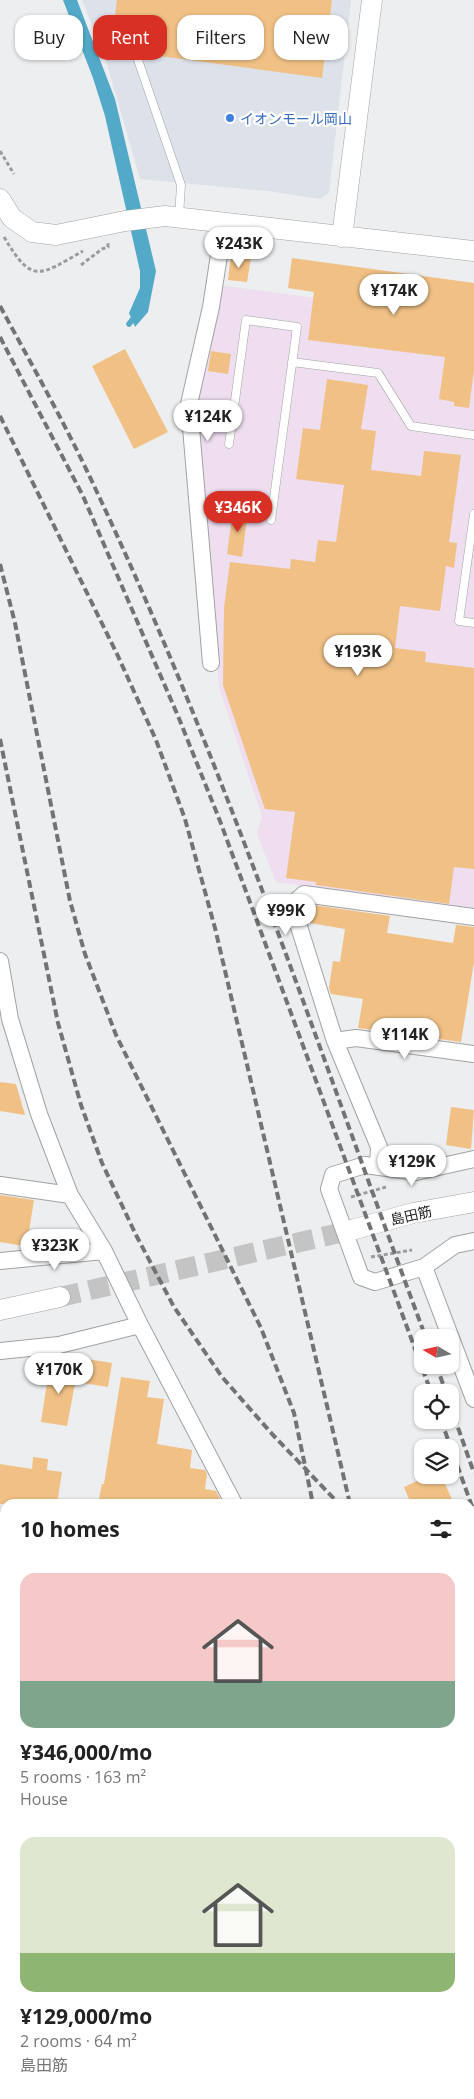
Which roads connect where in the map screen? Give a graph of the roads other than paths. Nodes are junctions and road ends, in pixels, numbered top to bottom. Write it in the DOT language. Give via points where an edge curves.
graph roads {
  1 [pos="372,0"];
  2 [pos="138,60"];
  3 [pos="0,199"];
  4 [pos="179,218"];
  5 [pos="224,223"];
  6 [pos="342,237"];
  7 [pos="474,251"];
  8 [pos="292,362"];
  9 [pos="474,434"];
  10 [pos="230,444"];
  11 [pos="474,514"];
  12 [pos="272,520"];
  13 [pos="474,624"];
  14 [pos="211,663"];
  15 [pos="474,917"];
  16 [pos="0,961"];
  17 [pos="5,1018"];
  18 [pos="335,1041"];
  19 [pos="474,1054"];
  20 [pos="474,1159"];
  21 [pos="378,1167"];
  22 [pos="0,1185"];
  23 [pos="70,1195"];
  24 [pos="474,1202"];
  25 [pos="348,1231"];
  26 [pos="474,1241"];
  27 [pos="104,1251"];
  28 [pos="0,1261"];
  29 [pos="424,1267"];
  30 [pos="60,1297"];
  31 [pos="0,1310"];
  32 [pos="140,1325"];
  33 [pos="0,1351"];
  34 [pos="474,1399"];
  35 [pos="231,1499"];
  1 -- 6 [label="street"];
  2 -- 4 [label="lane" via="181,185"];
  3 -- 4 [label="street" via="12,218 32,232 56,235 125,221 165,216"];
  4 -- 5 [label="street"];
  5 -- 6 [label="street"];
  5 -- 14 [label="street" via="211,307 189,404"];
  6 -- 7 [label="street"];
  8 -- 9 [label="lane" via="378,373 411,426"];
  8 -- 10 [label="lane" via="297,327 246,320"];
  8 -- 12 [label="lane"];
  11 -- 13 [label="lane" via="459,622"];
  15 -- 18 [label="street" via="304,894 295,902 295,914"];
  16 -- 17 [label="street"];
  17 -- 23 [label="street"];
  18 -- 19 [label="street" via="356,1038"];
  18 -- 21 [label="street" via="379,1147"];
  20 -- 21 [label="street" via="416,1172"];
  21 -- 29 [label="street" via="365,1165 333,1175 329,1189 361,1277 375,1282"];
  22 -- 23 [label="street"];
  23 -- 27 [label="street"];
  24 -- 25 [label="street, 島田筋" via="414,1213"];
  26 -- 29 [label="street" via="455,1244"];
  27 -- 28 [label="street"];
  27 -- 32 [label="street"];
  29 -- 34 [label="street"];
  30 -- 31 [label="street"];
  32 -- 33 [label="street" via="59,1345"];
  32 -- 35 [label="street"];
}
